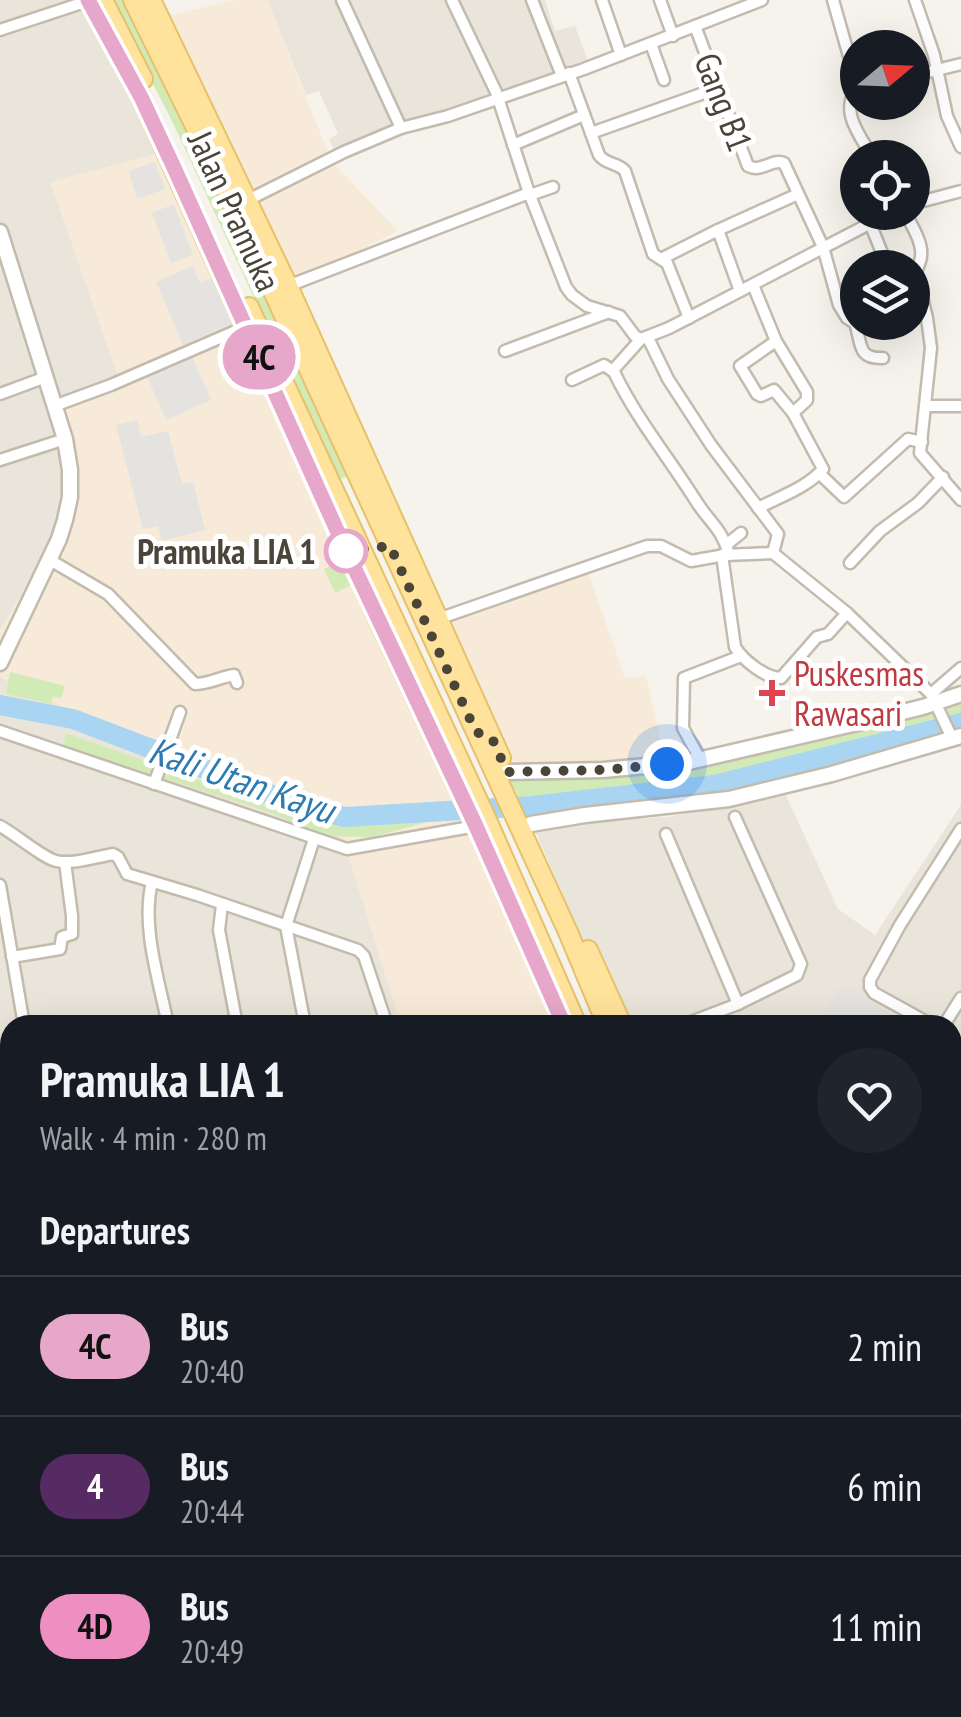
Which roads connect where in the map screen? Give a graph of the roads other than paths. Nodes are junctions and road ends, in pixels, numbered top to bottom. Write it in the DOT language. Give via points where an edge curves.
graph roads {
  1 [pos="103,0"];
  2 [pos="133,0"];
  3 [pos="151,0"];
  4 [pos="342,0"];
  5 [pos="452,0"];
  6 [pos="532,0"];
  7 [pos="602,0"];
  8 [pos="660,0"];
  9 [pos="762,0"];
  10 [pos="833,0"];
  11 [pos="915,0"];
  12 [pos="88,1"];
  13 [pos="143,20"];
  14 [pos="695,26"];
  15 [pos="0,30"];
  16 [pos="842,30"];
  17 [pos="122,33"];
  18 [pos="673,36"];
  19 [pos="651,44"];
  20 [pos="621,55"];
  21 [pos="961,64"];
  22 [pos="937,70"];
  23 [pos="930,72"];
  24 [pos="566,75"];
  25 [pos="664,80"];
  26 [pos="718,88"];
  27 [pos="498,97"];
  28 [pos="584,115"];
  29 [pos="401,128"];
  30 [pos="591,133"];
  31 [pos="513,144"];
  32 [pos="961,146"];
  33 [pos="553,186"];
  34 [pos="961,190"];
  35 [pos="529,194"];
  36 [pos="798,194"];
  37 [pos="930,199"];
  38 [pos="248,200"];
  39 [pos="718,230"];
  40 [pos="856,230"];
  41 [pos="0,232"];
  42 [pos="823,247"];
  43 [pos="662,259"];
  44 [pos="5,264"];
  45 [pos="753,285"];
  46 [pos="288,286"];
  47 [pos="740,291"];
  48 [pos="610,312"];
  49 [pos="690,318"];
  50 [pos="246,327"];
  51 [pos="645,339"];
  52 [pos="930,340"];
  53 [pos="776,342"];
  54 [pos="505,351"];
  55 [pos="883,358"];
  56 [pos="614,372"];
  57 [pos="46,378"];
  58 [pos="572,380"];
  59 [pos="0,394"];
  60 [pos="54,406"];
  61 [pos="925,406"];
  62 [pos="961,406"];
  63 [pos="793,412"];
  64 [pos="64,439"];
  65 [pos="922,442"];
  66 [pos="0,460"];
  67 [pos="820,474"];
  68 [pos="943,477"];
  69 [pos="961,500"];
  70 [pos="758,508"];
  71 [pos="343,525"];
  72 [pos="740,533"];
  73 [pos="726,552"];
  74 [pos="773,554"];
  75 [pos="50,560"];
  76 [pos="850,563"];
  77 [pos="847,612"];
  78 [pos="438,619"];
  79 [pos="741,656"];
  80 [pos="0,663"];
  81 [pos="961,668"];
  82 [pos="237,683"];
  83 [pos="943,697"];
  84 [pos="180,712"];
  85 [pos="0,730"];
  86 [pos="484,735"];
  87 [pos="955,738"];
  88 [pos="700,759"];
  89 [pos="507,772"];
  90 [pos="154,784"];
  91 [pos="514,800"];
  92 [pos="735,817"];
  93 [pos="478,822"];
  94 [pos="526,822"];
  95 [pos="0,826"];
  96 [pos="961,829"];
  97 [pos="666,834"];
  98 [pos="314,839"];
  99 [pos="64,862"];
  100 [pos="152,882"];
  101 [pos="0,885"];
  102 [pos="222,904"];
  103 [pos="286,926"];
  104 [pos="12,957"];
  105 [pos="738,1004"];
  106 [pos="22,1015"];
  107 [pos="166,1015"];
  108 [pos="234,1015"];
  109 [pos="303,1015"];
  110 [pos="384,1015"];
  111 [pos="560,1015"];
  112 [pos="572,1015"];
  113 [pos="603,1015"];
  114 [pos="617,1015"];
  115 [pos="709,1015"];
  116 [pos="914,1015"];
  1 -- 17 [label="main road, Jalan Pramuka"];
  2 -- 13 [label="main road, Jalan Pramuka"];
  3 -- 38 [label="main road, Jalan Pramuka"];
  4 -- 29 [label="street"];
  5 -- 27 [label="street"];
  6 -- 24 [label="street"];
  7 -- 20 [label="street"];
  8 -- 18 [label="street"];
  9 -- 14 [label="street"];
  10 -- 16 [label="street"];
  11 -- 22 [label="street"];
  12 -- 15 [label="street"];
  12 -- 50 [label="main road, Jalan Pramuka" via="142,99"];
  13 -- 17 [label="main road"];
  13 -- 86 [label="main road, Jalan Pramuka"];
  14 -- 18 [label="street"];
  14 -- 26 [label="street, Gang B1"];
  17 -- 71 [label="main road, Jalan Pramuka"];
  18 -- 19 [label="street"];
  19 -- 20 [label="street"];
  19 -- 25 [label="street"];
  20 -- 24 [label="street"];
  21 -- 22 [label="street"];
  22 -- 23 [label="street"];
  22 -- 32 [label="street"];
  24 -- 27 [label="street"];
  24 -- 28 [label="street"];
  26 -- 30 [label="street"];
  26 -- 36 [label="street, Gang B1" via="748,166 781,161"];
  27 -- 29 [label="street"];
  27 -- 31 [label="street"];
  28 -- 30 [label="street"];
  28 -- 31 [label="street"];
  29 -- 38 [label="street"];
  30 -- 43 [label="street" via="602,160 625,171 653,254"];
  31 -- 35 [label="street"];
  33 -- 35 [label="street"];
  34 -- 37 [label="street"];
  35 -- 46 [label="street"];
  35 -- 48 [label="street" via="572,296"];
  36 -- 39 [label="street"];
  36 -- 42 [label="street, Gang B1"];
  38 -- 46 [label="main road, Jalan Pramuka"];
  39 -- 43 [label="street"];
  39 -- 47 [label="street"];
  40 -- 42 [label="street"];
  41 -- 44 [label="street"];
  42 -- 45 [label="street"];
  42 -- 55 [label="street, Gang B1" via="863,353"];
  43 -- 49 [label="street"];
  44 -- 57 [label="street"];
  45 -- 47 [label="street"];
  45 -- 53 [label="street"];
  46 -- 78 [label="main road, Jalan Pramuka"];
  47 -- 49 [label="street"];
  48 -- 51 [label="street"];
  48 -- 54 [label="street"];
  49 -- 51 [label="street"];
  50 -- 60 [label="street"];
  50 -- 71 [label="main road, Jalan Pramuka"];
  51 -- 56 [label="street"];
  51 -- 70 [label="street"];
  52 -- 61 [label="street"];
  53 -- 63 [label="street" via="807,392 808,400"];
  53 -- 63 [label="street" via="740,366 756,394 777,392"];
  56 -- 58 [label="street" via="604,365"];
  56 -- 73 [label="street" via="722,533"];
  57 -- 59 [label="street"];
  57 -- 60 [label="street"];
  60 -- 64 [label="street"];
  61 -- 62 [label="street"];
  61 -- 65 [label="street"];
  63 -- 67 [label="street" via="823,466"];
  64 -- 66 [label="street"];
  64 -- 75 [label="street" via="70,497"];
  65 -- 67 [label="street" via="902,442 846,497"];
  65 -- 68 [label="street" via="922,456"];
  67 -- 70 [label="street"];
  68 -- 69 [label="street"];
  68 -- 76 [label="street"];
  70 -- 74 [label="street" via="778,534"];
  71 -- 93 [label="main road, Jalan Pramuka"];
  72 -- 73 [label="street"];
  73 -- 74 [label="street"];
  73 -- 78 [label="street" via="692,561 648,546"];
  73 -- 79 [label="street"];
  74 -- 77 [label="street"];
  75 -- 80 [label="street"];
  75 -- 82 [label="street" via="108,594 196,684 234,674"];
  77 -- 79 [label="street" via="780,678"];
  77 -- 83 [label="street"];
  78 -- 86 [label="main road, Jalan Pramuka"];
  79 -- 88 [label="street" via="684,678 682,728"];
  81 -- 83 [label="street"];
  83 -- 87 [label="street"];
  83 -- 88 [label="street"];
  84 -- 90 [label="street"];
  85 -- 90 [label="street"];
  86 -- 89 [label="main road, Jalan Pramuka"];
  86 -- 91 [label="main road, Jalan Pramuka"];
  87 -- 94 [label="street" via="729,799"];
  88 -- 89 [label="street"];
  89 -- 91 [label="main road, Jalan Pramuka"];
  90 -- 98 [label="street"];
  91 -- 94 [label="main road, Jalan Pramuka"];
  92 -- 105 [label="street" via="801,964 797,976"];
  93 -- 98 [label="street" via="347,849"];
  93 -- 111 [label="main road, Jalan Pramuka"];
  93 -- 112 [label="main road, Jalan Pramuka"];
  94 -- 113 [label="main road, Jalan Pramuka"];
  94 -- 114 [label="main road, Jalan Pramuka"];
  95 -- 99 [label="street"];
  96 -- 116 [label="street" via="870,980 874,993"];
  97 -- 105 [label="street"];
  98 -- 103 [label="street"];
  99 -- 100 [label="street" via="113,854 127,874"];
  99 -- 104 [label="street" via="72,934 62,936 60,949"];
  100 -- 102 [label="street"];
  100 -- 107 [label="street" via="151,936"];
  101 -- 104 [label="street"];
  102 -- 103 [label="street"];
  102 -- 108 [label="street" via="219,930"];
  103 -- 109 [label="street"];
  103 -- 110 [label="street" via="361,952"];
  104 -- 106 [label="street"];
  105 -- 115 [label="street"];
}
